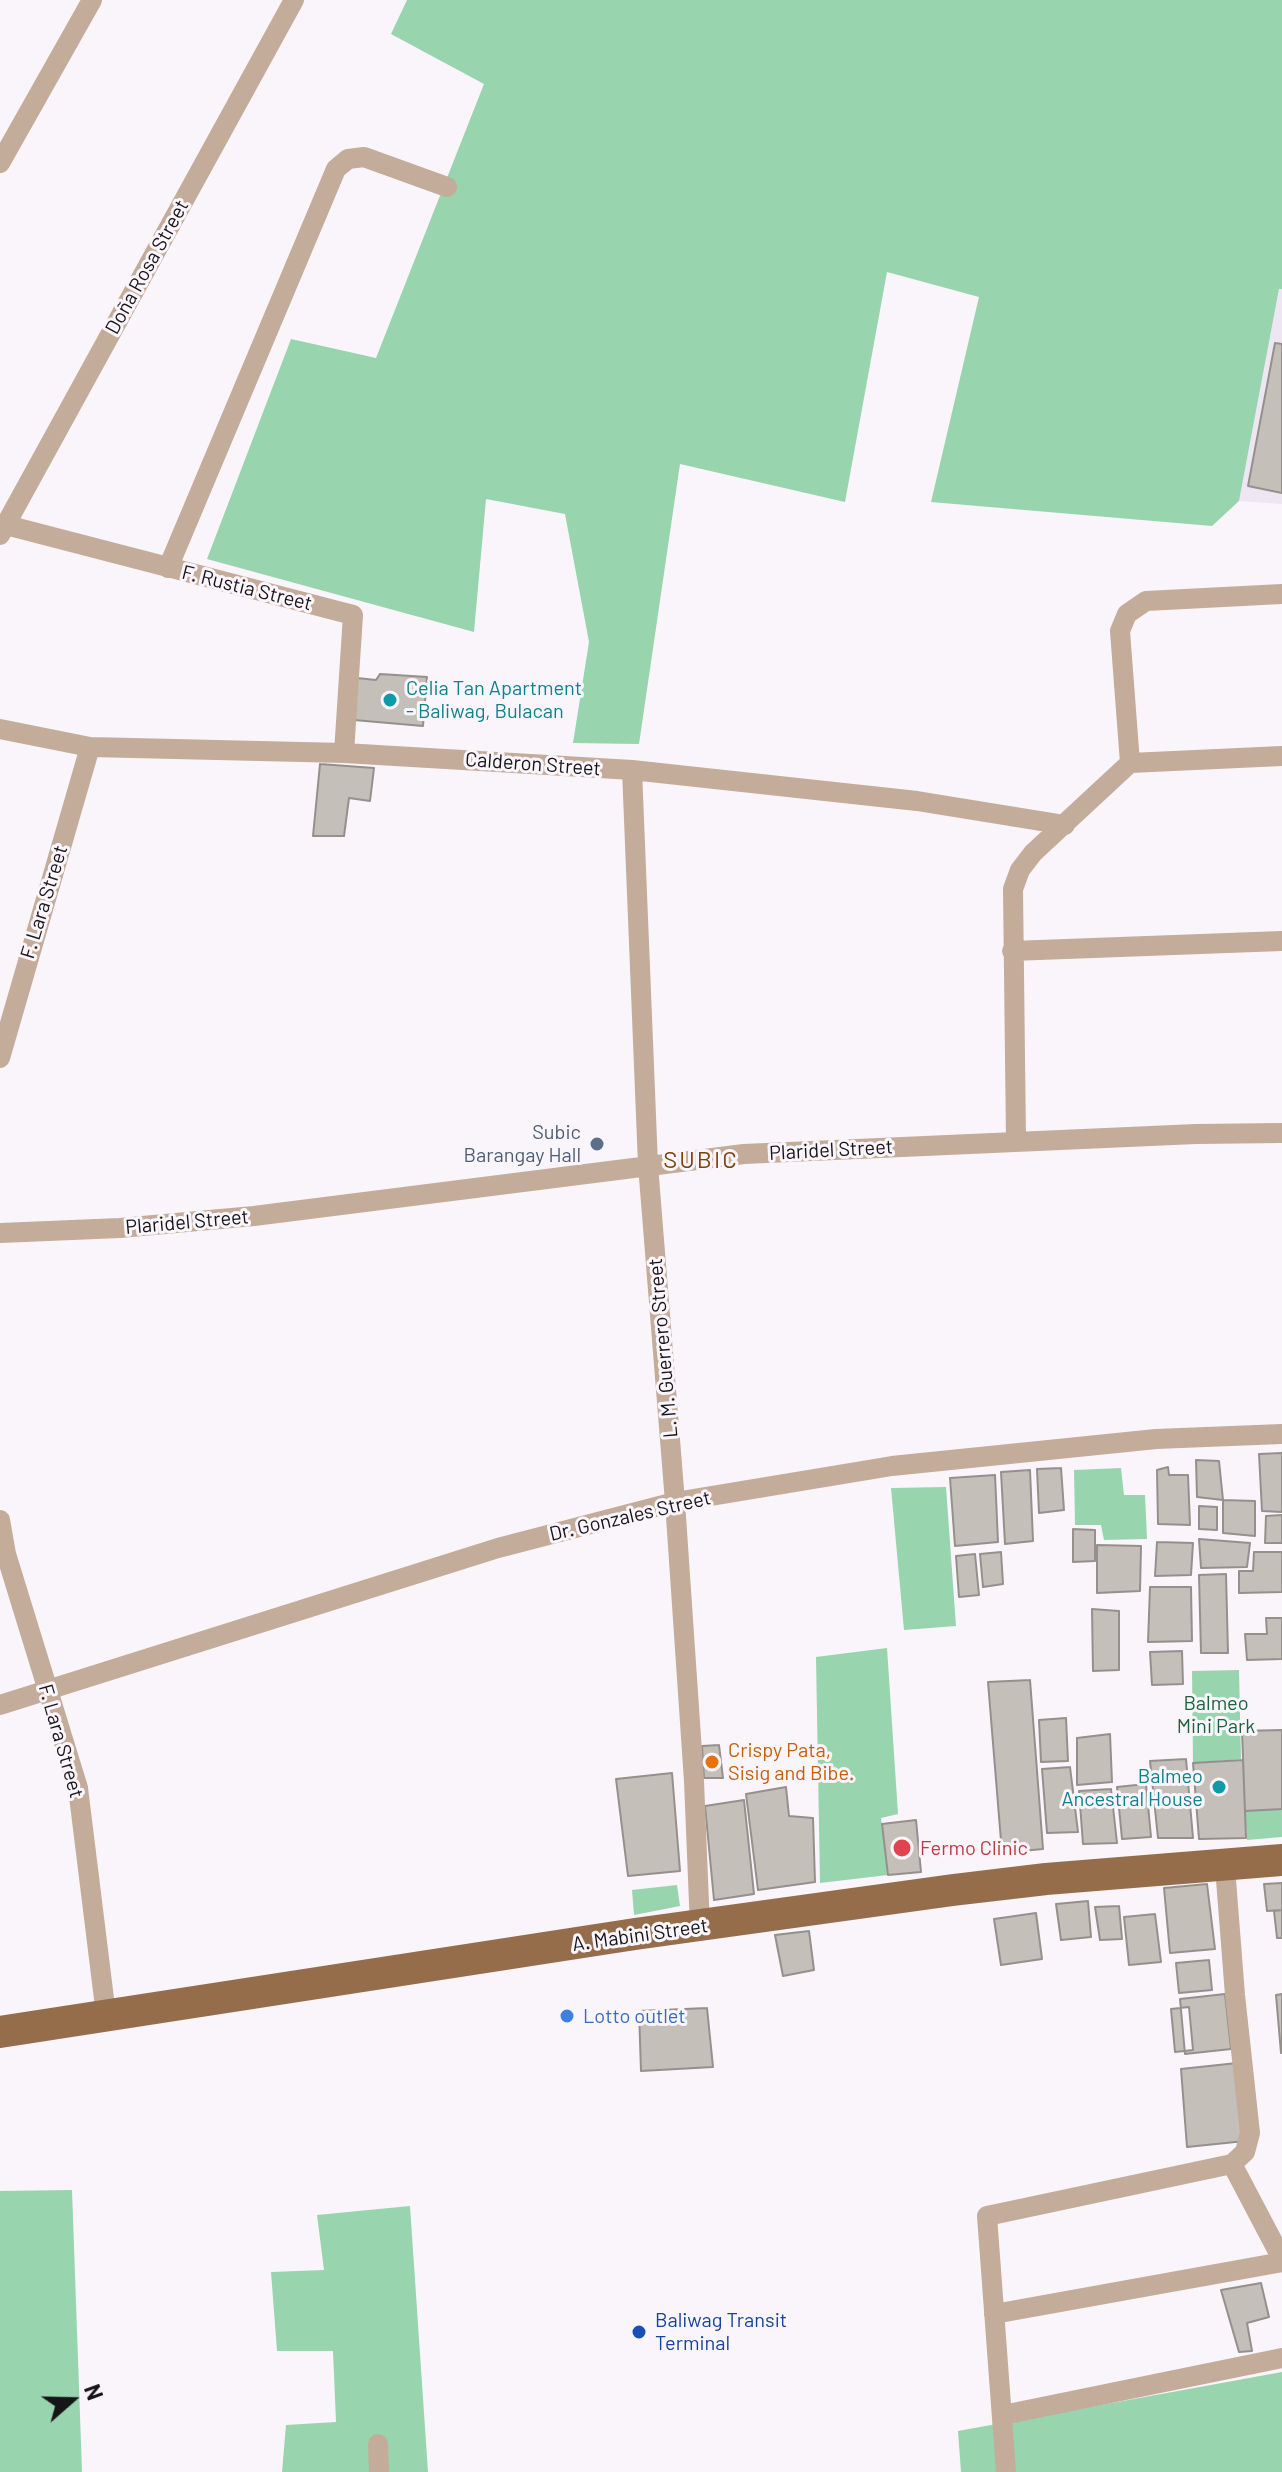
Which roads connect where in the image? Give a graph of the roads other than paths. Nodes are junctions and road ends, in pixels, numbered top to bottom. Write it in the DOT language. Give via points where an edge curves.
graph roads {
  1 [pos="92,0"];
  2 [pos="294,0"];
  3 [pos="0,163"];
  4 [pos="447,187"];
  5 [pos="3,530"];
  6 [pos="168,568"];
  7 [pos="1282,594"];
  8 [pos="0,729"];
  9 [pos="90,747"];
  10 [pos="344,753"];
  11 [pos="1282,756"];
  12 [pos="1130,763"];
  13 [pos="632,770"];
  14 [pos="1065,825"];
  15 [pos="1282,941"];
  16 [pos="1012,951"];
  17 [pos="0,1058"];
  18 [pos="1282,1133"];
  19 [pos="1016,1141"];
  20 [pos="648,1165"];
  21 [pos="0,1233"];
  22 [pos="1282,1434"];
  23 [pos="675,1502"];
  24 [pos="1,1531"];
  25 [pos="47,1692"];
  26 [pos="0,1705"];
  27 [pos="1282,1860"];
  28 [pos="1225,1867"];
  29 [pos="700,1927"];
  30 [pos="106,2015"];
  31 [pos="0,2032"];
  32 [pos="1232,2164"];
  33 [pos="1282,2260"];
  34 [pos="994,2314"];
  35 [pos="1282,2358"];
  36 [pos="1003,2415"];
  37 [pos="378,2444"];
  38 [pos="379,2472"];
  39 [pos="1006,2472"];
  1 -- 3 [label="street"];
  2 -- 5 [label="street, Doña Rosa Street"];
  4 -- 6 [label="street" via="364,157 348,159 336,169"];
  5 -- 6 [label="street, F. Rustia Street"];
  6 -- 10 [label="street, F. Rustia Street" via="353,615"];
  7 -- 12 [label="street" via="1146,601 1127,614 1120,631"];
  8 -- 9 [label="street, Calderon Street"];
  9 -- 10 [label="street, Calderon Street"];
  9 -- 17 [label="street, F. Lara Street"];
  10 -- 13 [label="street, Calderon Street"];
  11 -- 12 [label="street"];
  12 -- 14 [label="street"];
  13 -- 14 [label="street, Calderon Street" via="917,801"];
  13 -- 20 [label="street, L. M. Guerrero Street"];
  14 -- 16 [label="street" via="1020,870 1013,889"];
  15 -- 16 [label="street"];
  16 -- 19 [label="street"];
  18 -- 19 [label="street, Plaridel Street"];
  19 -- 20 [label="street, Plaridel Street" via="744,1154"];
  20 -- 21 [label="street, Plaridel Street" via="254,1216"];
  20 -- 23 [label="street, L. M. Guerrero Street"];
  22 -- 23 [label="street, Dr. Gonzales Street" via="1156,1439 892,1466"];
  23 -- 25 [label="street, Dr. Gonzales Street" via="498,1548"];
  23 -- 29 [label="street, L. M. Guerrero Street"];
  24 -- 25 [label="street, F. Lara Street"];
  25 -- 26 [label="street, Dr. Gonzales Street"];
  25 -- 30 [label="street, F. Lara Street" via="78,1788"];
  27 -- 28 [label="main road, A. Mabini Street"];
  28 -- 29 [label="main road, A. Mabini Street" via="1046,1879"];
  28 -- 32 [label="street" via="1250,2133 1245,2152"];
  29 -- 30 [label="main road, A. Mabini Street"];
  30 -- 31 [label="main road, A. Mabini Street"];
  32 -- 33 [label="street"];
  32 -- 34 [label="street" via="987,2216"];
  33 -- 34 [label="street"];
  34 -- 36 [label="street"];
  35 -- 36 [label="street"];
  36 -- 39 [label="street"];
  37 -- 38 [label="street"];
}
